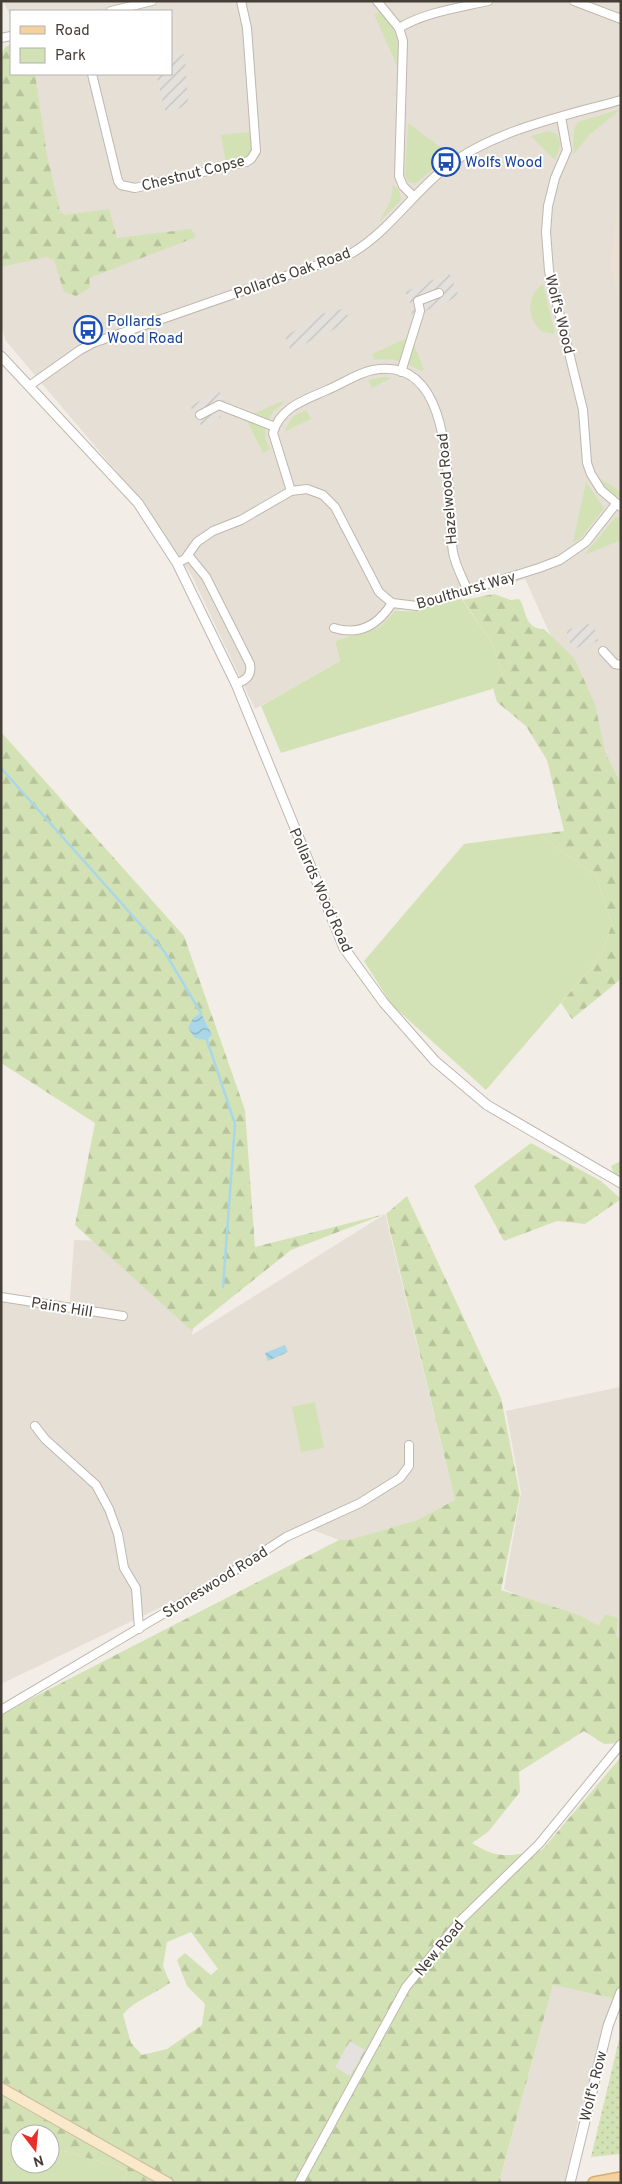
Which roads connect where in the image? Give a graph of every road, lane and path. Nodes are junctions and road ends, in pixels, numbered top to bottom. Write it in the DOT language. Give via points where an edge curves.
graph roads {
  1 [pos="152,1"];
  2 [pos="241,1"];
  3 [pos="377,1"];
  4 [pos="488,1"];
  5 [pos="574,1"];
  6 [pos="115,10"];
  7 [pos="621,19"];
  8 [pos="399,28"];
  9 [pos="92,75"];
  10 [pos="621,100"];
  11 [pos="561,117"];
  12 [pos="414,197"];
  13 [pos="439,293"];
  14 [pos="1,356"];
  15 [pos="401,372"];
  16 [pos="29,386"];
  17 [pos="200,415"];
  18 [pos="275,426"];
  19 [pos="291,491"];
  20 [pos="618,505"];
  21 [pos="188,555"];
  22 [pos="177,563"];
  23 [pos="539,568"];
  24 [pos="468,591"];
  25 [pos="392,603"];
  26 [pos="334,628"];
  27 [pos="603,651"];
  28 [pos="621,665"];
  29 [pos="236,684"];
  30 [pos="621,1183"];
  31 [pos="1,1297"];
  32 [pos="123,1316"];
  33 [pos="34,1426"];
  34 [pos="409,1445"];
  35 [pos="139,1629"];
  36 [pos="1,1710"];
  37 [pos="621,1744"];
  38 [pos="621,1992"];
  39 [pos="1,2088"];
  40 [pos="621,2178"];
  41 [pos="168,2183"];
  42 [pos="300,2183"];
  43 [pos="570,2183"];
  44 [pos="594,2183"];
  1 -- 6 [label="street"];
  2 -- 9 [label="street, Chestnut Copse" via="248,28 256,151 246,162 135,188 121,185"];
  3 -- 8 [label="street"];
  4 -- 8 [label="street" via="438,12"];
  5 -- 7 [label="street"];
  8 -- 12 [label="street" via="404,41 399,176 403,186"];
  10 -- 11 [label="street, Pollards Oak Road"];
  11 -- 12 [label="street, Pollards Oak Road" via="468,153 444,169"];
  11 -- 20 [label="street, Wolf's Wood" via="567,150 554,178 548,206 548,262 583,410 587,463 596,482"];
  12 -- 16 [label="street, Pollards Oak Road" via="372,240 352,253 93,343"];
  13 -- 15 [label="street" via="418,301 420,310"];
  14 -- 16 [label="street, Pollards Wood Road"];
  15 -- 18 [label="street, Hazelwood Road" via="382,369 364,373 289,409"];
  15 -- 24 [label="street, Hazelwood Road" via="419,382 426,391 441,427 446,452 453,554"];
  16 -- 22 [label="street, Pollards Wood Road" via="138,503"];
  17 -- 18 [label="street" via="219,405"];
  18 -- 19 [label="street" via="274,440"];
  19 -- 21 [label="street" via="242,520 204,536"];
  19 -- 25 [label="street" via="316,492 329,500 373,584"];
  20 -- 23 [label="street, Wolf's Wood" via="586,542 560,560"];
  21 -- 22 [label="street"];
  21 -- 29 [label="street" via="206,577 250,664 249,676"];
  22 -- 29 [label="street, Pollards Wood Road"];
  23 -- 24 [label="street, Boulthurst Way"];
  24 -- 25 [label="street, Boulthurst Way" via="417,606"];
  25 -- 26 [label="street" via="376,624 351,632"];
  27 -- 28 [label="street" via="615,664"];
  29 -- 30 [label="street, Pollards Wood Road" via="344,948 384,1003 435,1061 487,1105"];
  31 -- 32 [label="street, Pains Hill"];
  33 -- 35 [label="street" via="96,1485 109,1509 118,1534 124,1568 136,1588"];
  34 -- 35 [label="street, Stoneswood Road" via="409,1466 400,1478 360,1503 286,1537"];
  35 -- 36 [label="street, Stoneswood Road"];
  37 -- 42 [label="street, New Road" via="539,1844 459,1922 406,1987"];
  38 -- 43 [label="street, Wolf's Row" via="608,2026"];
  39 -- 41 [label="main road"];
  40 -- 44 [label="main road"];
}
